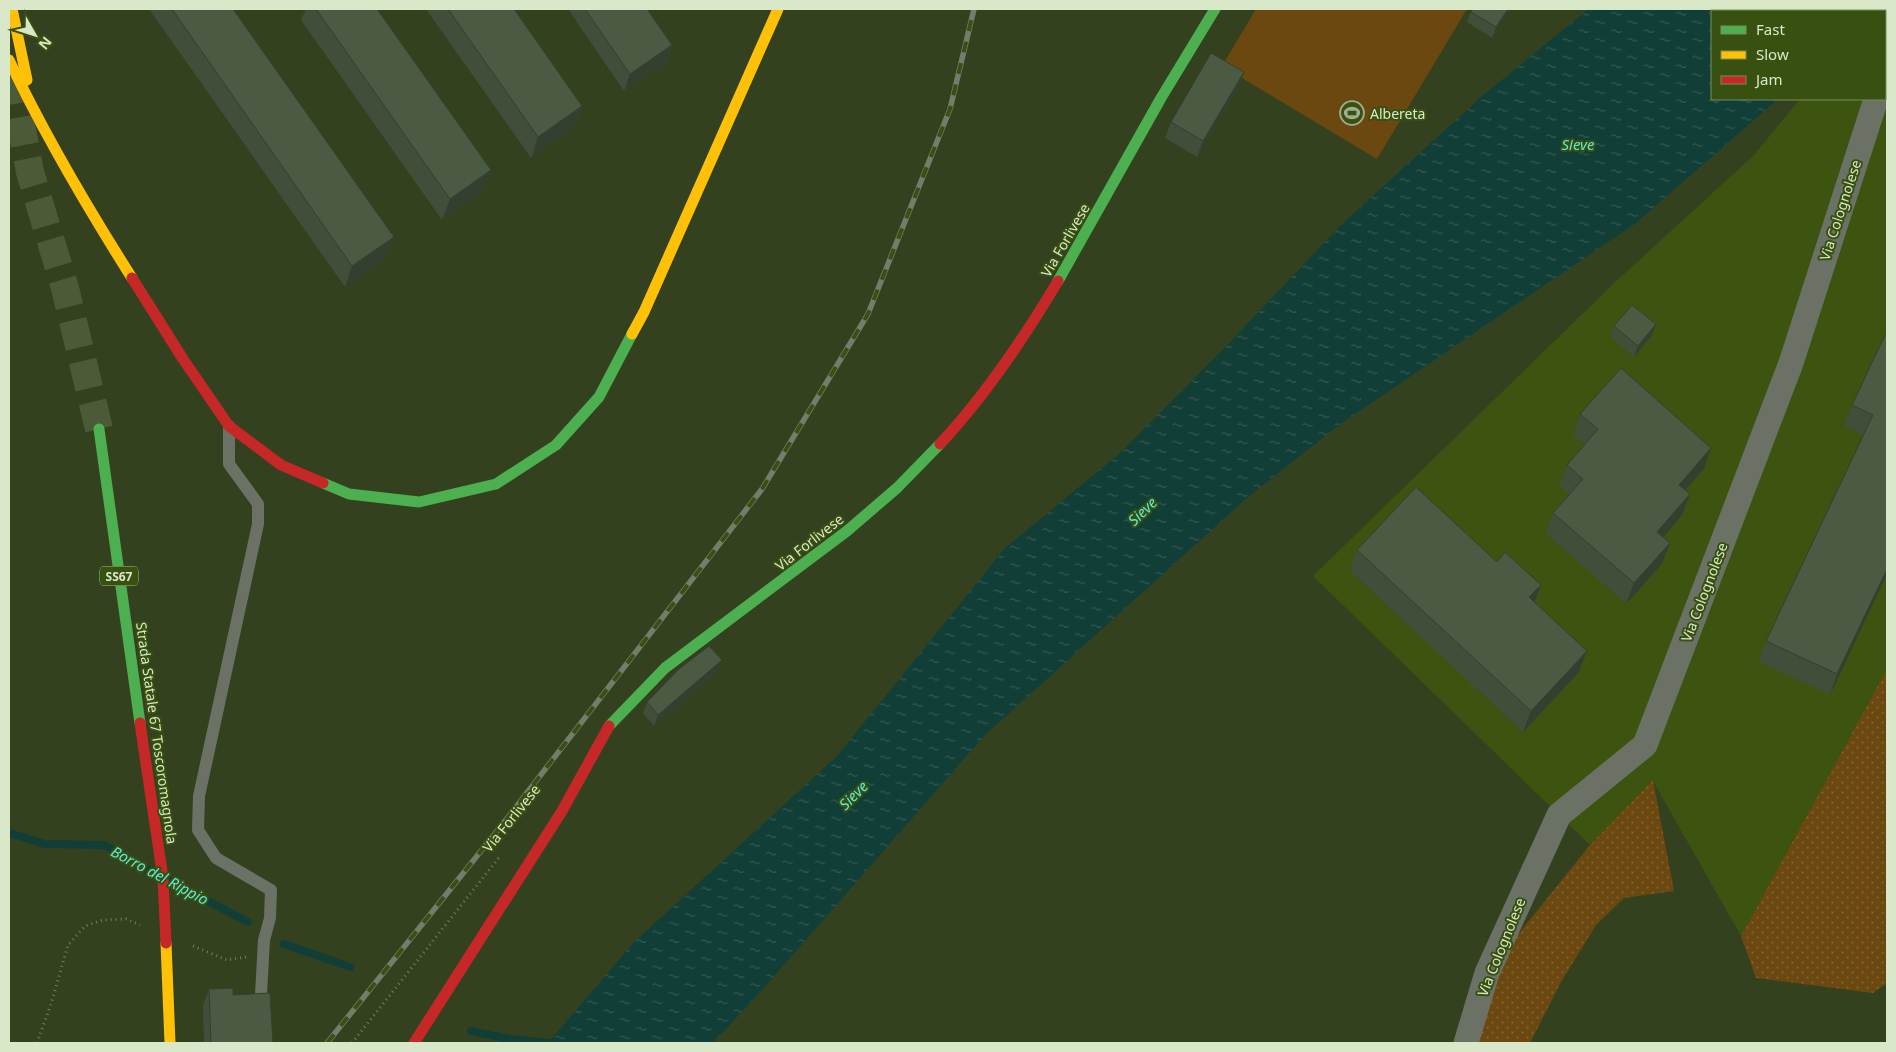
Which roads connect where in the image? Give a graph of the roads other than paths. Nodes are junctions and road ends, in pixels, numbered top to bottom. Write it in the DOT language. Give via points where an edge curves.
graph roads {
  1 [pos="12,9"];
  2 [pos="778,9"];
  3 [pos="1215,9"];
  4 [pos="9,60"];
  5 [pos="1876,100"];
  6 [pos="33,111"];
  7 [pos="229,426"];
  8 [pos="99,429"];
  9 [pos="261,994"];
  10 [pos="170,1043"];
  11 [pos="414,1043"];
  12 [pos="1466,1043"];
  1 -- 6 [label="main road"];
  2 -- 7 [label="main road" via="644,312 599,397 556,445 496,484 419,502 349,494 281,465"];
  3 -- 11 [label="main road, Via Forlivese" via="1145,125 1088,232 1041,310 983,393 899,487 800,569 664,668 609,726 562,811"];
  4 -- 6 [label="main road"];
  5 -- 12 [label="street, Via Colognolese" via="1791,363 1645,745 1559,815 1487,973"];
  6 -- 7 [label="main road" via="92,215"];
  7 -- 9 [label="lane" via="229,464 258,504 258,524 199,796 198,830 216,858 271,890"];
  8 -- 10 [label="main road, Strada Statale 67 Toscoromagnola / SS67, bridge" via="163,878"];
}
